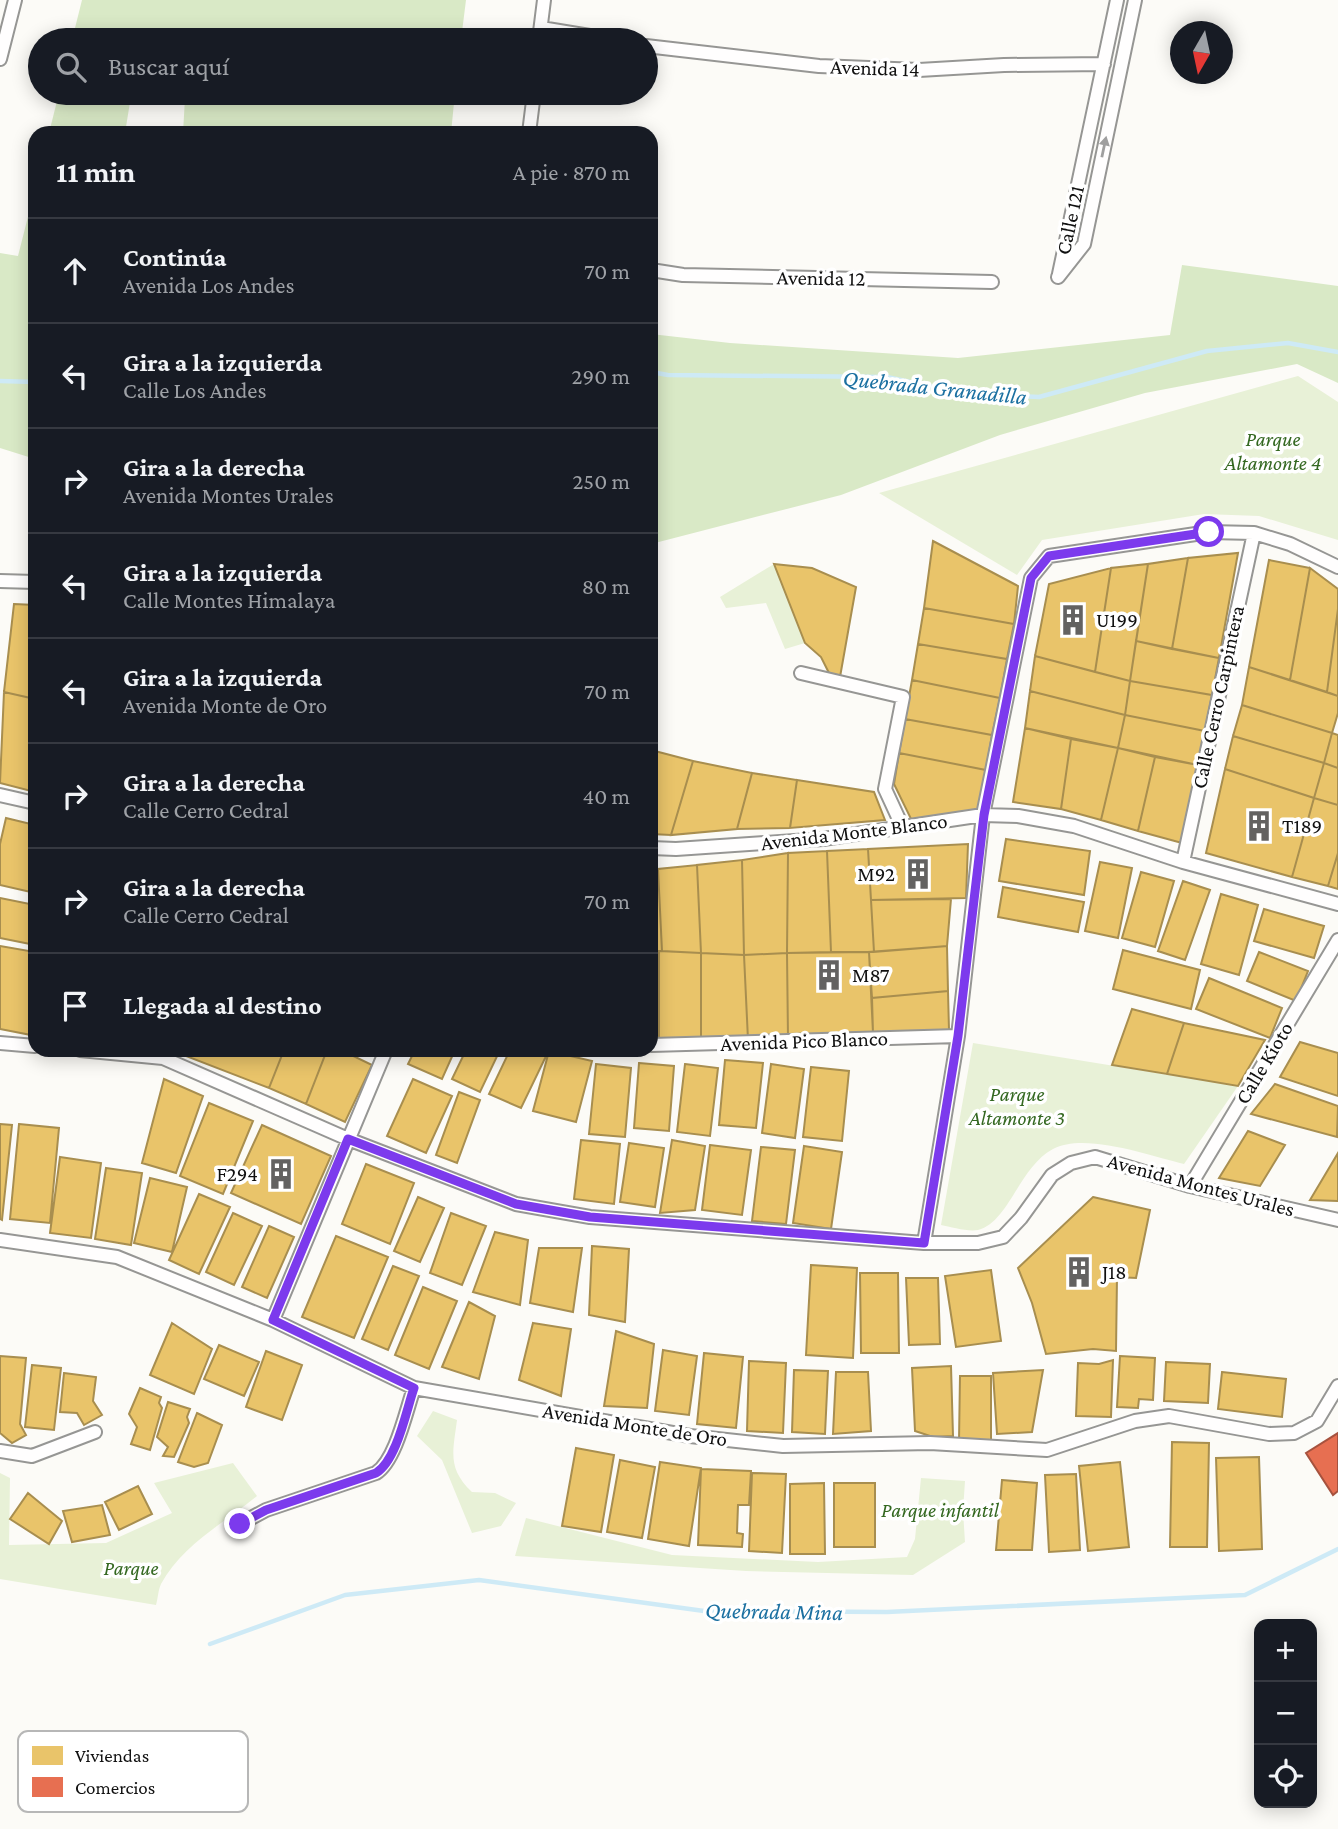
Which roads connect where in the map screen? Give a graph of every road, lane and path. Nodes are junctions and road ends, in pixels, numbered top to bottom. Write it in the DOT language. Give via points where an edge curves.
graph roads {
  1 [pos="15,0"];
  2 [pos="544,0"];
  3 [pos="1117,0"];
  4 [pos="1135,0"];
  5 [pos="541,28"];
  6 [pos="658,47"];
  7 [pos="0,59"];
  8 [pos="1104,64"];
  9 [pos="532,105"];
  10 [pos="530,126"];
  11 [pos="658,271"];
  12 [pos="992,282"];
  13 [pos="1254,533"];
  14 [pos="1338,567"];
  15 [pos="0,581"];
  16 [pos="28,582"];
  17 [pos="801,673"];
  18 [pos="0,795"];
  19 [pos="28,801"];
  20 [pos="984,815"];
  21 [pos="903,828"];
  22 [pos="658,848"];
  23 [pos="1183,862"];
  24 [pos="1338,904"];
  25 [pos="1338,940"];
  26 [pos="958,1036"];
  27 [pos="0,1043"];
  28 [pos="28,1045"];
  29 [pos="658,1045"];
  30 [pos="170,1057"];
  31 [pos="383,1057"];
  32 [pos="348,1139"];
  33 [pos="1190,1186"];
  34 [pos="1338,1220"];
  35 [pos="0,1240"];
  36 [pos="924,1243"];
  37 [pos="273,1320"];
  38 [pos="1338,1386"];
  39 [pos="414,1388"];
  40 [pos="94,1433"];
  41 [pos="0,1451"];
  42 [pos="240,1524"];
  1 -- 7 [label="street"];
  2 -- 5 [label="street"];
  3 -- 8 [label="street, Calle 121"];
  8 -- 4 [label="street, Calle 121, one-way" via="1058,277 1084,244"];
  6 -- 8 [label="street, Avenida 14" via="819,66 919,70"];
  9 -- 10 [label="street"];
  11 -- 12 [label="street, Avenida 12"];
  13 -- 14 [label="street"];
  13 -- 20 [label="street" via="1209,532 1049,556 1031,578"];
  13 -- 23 [label="street, Calle Cerro Carpintera"];
  15 -- 16 [label="street"];
  17 -- 21 [label="street" via="903,697 885,789"];
  18 -- 19 [label="street"];
  20 -- 21 [label="street, Avenida Monte Blanco"];
  20 -- 23 [label="street, Avenida Monte Blanco" via="1074,826"];
  20 -- 26 [label="street"];
  21 -- 22 [label="street, Avenida Monte Blanco" via="823,839"];
  23 -- 24 [label="street, Avenida Monte Blanco"];
  25 -- 33 [label="street, Calle Kioto"];
  26 -- 29 [label="street, Avenida Pico Blanco"];
  26 -- 36 [label="street"];
  27 -- 28 [label="street"];
  30 -- 32 [label="street, Avenida Montes Urales"];
  31 -- 32 [label="street"];
  32 -- 36 [label="street, Avenida Montes Urales" via="516,1204 590,1217"];
  32 -- 37 [label="street"];
  33 -- 34 [label="street, Avenida Montes Urales"];
  33 -- 36 [label="street, Avenida Montes Urales" via="1095,1157 1071,1163 1052,1175 1003,1237 978,1243"];
  35 -- 37 [label="street, Avenida Monte de Oro" via="117,1257"];
  37 -- 39 [label="street, Avenida Monte de Oro"];
  38 -- 39 [label="street, Avenida Monte de Oro" via="1317,1421 1293,1433 1269,1434 1169,1416 1135,1421 1047,1450 930,1443 783,1446 690,1436"];
  39 -- 42 [label="street" via="385,1467 266,1510"];
  40 -- 41 [label="street" via="32,1456"];
}
